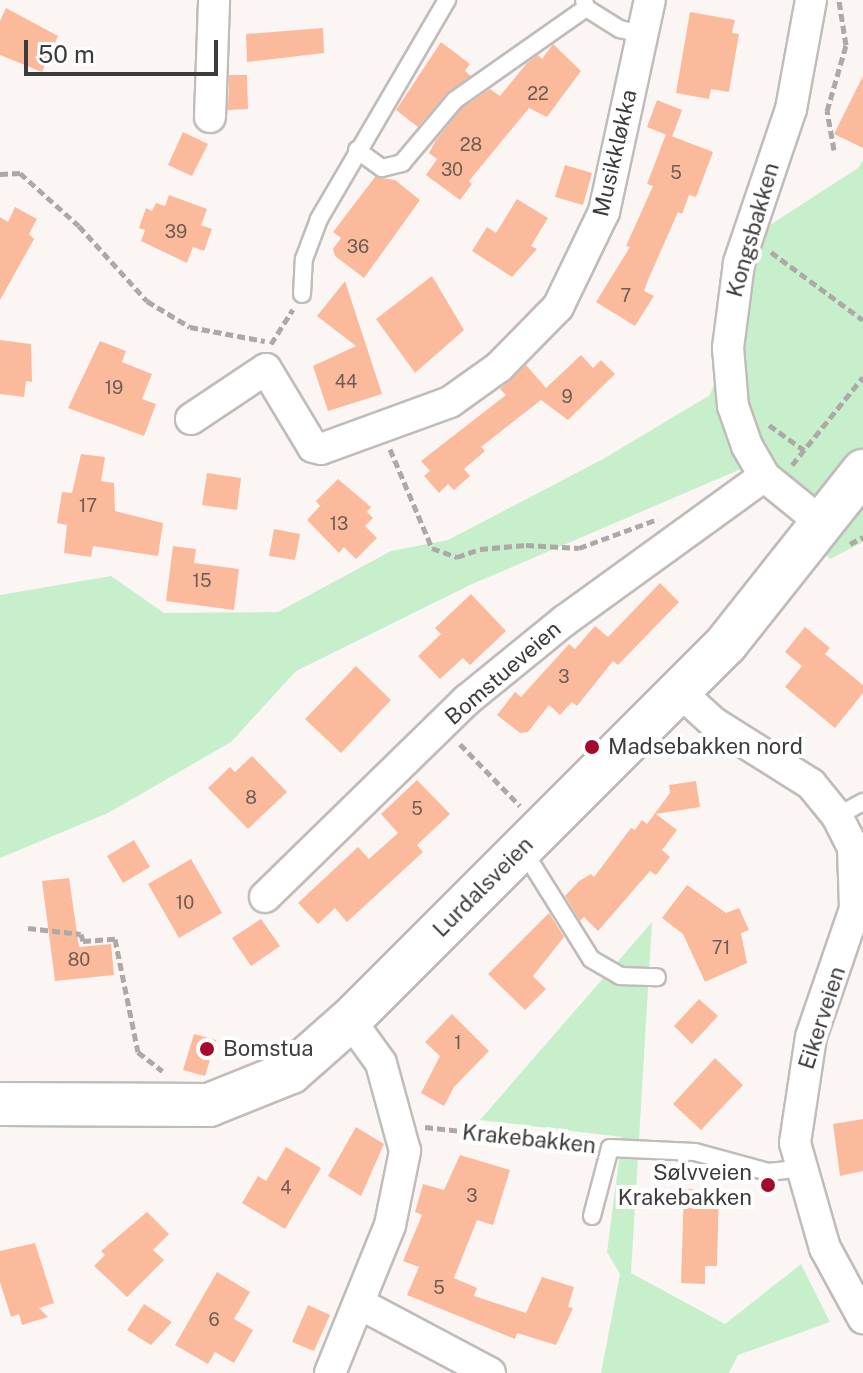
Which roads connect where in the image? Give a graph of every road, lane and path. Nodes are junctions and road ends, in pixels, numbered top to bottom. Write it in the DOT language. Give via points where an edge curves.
graph roads {
  1 [pos="214,0"];
  2 [pos="447,0"];
  3 [pos="650,0"];
  4 [pos="811,0"];
  5 [pos="839,0"];
  6 [pos="585,4"];
  7 [pos="644,35"];
  8 [pos="210,117"];
  9 [pos="357,150"];
  10 [pos="834,150"];
  11 [pos="0,174"];
  12 [pos="747,235"];
  13 [pos="302,294"];
  14 [pos="863,320"];
  15 [pos="269,355"];
  16 [pos="863,377"];
  17 [pos="191,419"];
  18 [pos="382,430"];
  19 [pos="863,471"];
  20 [pos="774,476"];
  21 [pos="824,525"];
  22 [pos="686,531"];
  23 [pos="680,692"];
  24 [pos="441,726"];
  25 [pos="850,809"];
  26 [pos="524,831"];
  27 [pos="265,897"];
  28 [pos="28,928"];
  29 [pos="657,977"];
  30 [pos="350,1020"];
  31 [pos="166,1084"];
  32 [pos="0,1104"];
  33 [pos="401,1122"];
  34 [pos="610,1148"];
  35 [pos="798,1169"];
  36 [pos="592,1216"];
  37 [pos="362,1305"];
  38 [pos="863,1318"];
  39 [pos="330,1373"];
  40 [pos="490,1373"];
  1 -- 8 [label="street"];
  2 -- 9 [label="lane"];
  3 -- 7 [label="street, Musikkløkka"];
  4 -- 12 [label="street, Kongsbakken" via="791,109"];
  5 -- 10 [label="path" via="846,45 827,111"];
  6 -- 7 [label="lane" via="620,29"];
  6 -- 9 [label="lane" via="455,100 402,163 382,168"];
  7 -- 18 [label="street, Musikkløkka" via="604,212 558,307 499,367 450,402"];
  9 -- 13 [label="lane" via="319,219 304,259"];
  11 -- 15 [label="path" via="20,173 158,307 190,327"];
  12 -- 14 [label="path"];
  12 -- 20 [label="street, Kongsbakken" via="730,308 728,368 740,430"];
  13 -- 15 [label="path"];
  15 -- 17 [label="street"];
  15 -- 18 [label="street, Musikkløkka" via="313,447"];
  16 -- 20 [label="path"];
  18 -- 22 [label="path" via="432,548 457,557 526,545 579,548 657,519"];
  19 -- 21 [label="main road, Lurdalsveien"];
  20 -- 21 [label="street, Kongsbakken"];
  20 -- 22 [label="street, Bomstueveien"];
  21 -- 23 [label="main road, Lurdalsveien"];
  22 -- 24 [label="street, Bomstueveien" via="564,621"];
  23 -- 25 [label="street, Eikerveien" via="714,723"];
  23 -- 26 [label="main road, Lurdalsveien"];
  24 -- 26 [label="path"];
  24 -- 27 [label="street, Bomstueveien"];
  25 -- 35 [label="street, Eikerveien" via="856,901 846,945 811,1037 797,1109"];
  26 -- 29 [label="lane" via="591,959 620,976"];
  26 -- 30 [label="main road, Lurdalsveien"];
  28 -- 31 [label="path" via="81,934 83,941 115,939 138,1052 162,1071"];
  30 -- 32 [label="main road, Lurdalsveien" via="291,1072 209,1105"];
  30 -- 33 [label="street" via="381,1063"];
  33 -- 34 [label="path, Krakebakken"];
  33 -- 37 [label="street" via="402,1181"];
  34 -- 35 [label="lane, Krakebakken" via="695,1152 768,1172"];
  34 -- 36 [label="lane"];
  35 -- 38 [label="street, Eikerveien" via="825,1248"];
  37 -- 39 [label="street"];
  37 -- 40 [label="street"];
}
